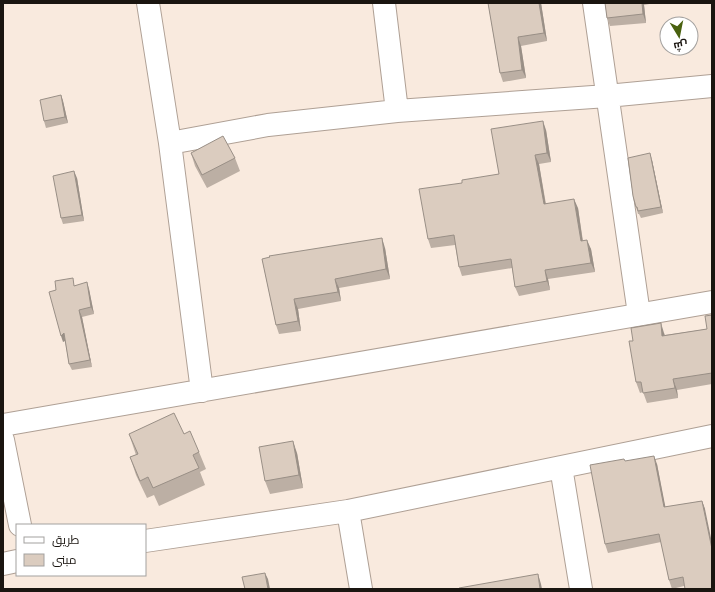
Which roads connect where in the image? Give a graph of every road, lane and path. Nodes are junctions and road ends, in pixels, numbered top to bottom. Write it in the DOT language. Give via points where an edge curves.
graph roads {
  1 [pos="148,3"];
  2 [pos="384,3"];
  3 [pos="594,3"];
  4 [pos="712,86"];
  5 [pos="607,96"];
  6 [pos="397,110"];
  7 [pos="170,143"];
  8 [pos="712,302"];
  9 [pos="639,314"];
  10 [pos="202,391"];
  11 [pos="3,425"];
  12 [pos="712,436"];
  13 [pos="3,440"];
  14 [pos="561,467"];
  15 [pos="348,511"];
  16 [pos="20,524"];
  17 [pos="146,541"];
  18 [pos="16,561"];
  19 [pos="3,564"];
  20 [pos="361,589"];
  21 [pos="582,589"];
  1 -- 7 [label="street"];
  2 -- 6 [label="street"];
  3 -- 5 [label="street"];
  4 -- 5 [label="street"];
  5 -- 6 [label="street"];
  5 -- 9 [label="street"];
  6 -- 7 [label="street" via="268,125"];
  7 -- 10 [label="street"];
  8 -- 9 [label="street"];
  9 -- 10 [label="street"];
  10 -- 11 [label="street"];
  12 -- 14 [label="street"];
  13 -- 16 [label="street"];
  14 -- 15 [label="street"];
  14 -- 21 [label="street"];
  15 -- 17 [label="street"];
  15 -- 20 [label="street"];
  18 -- 19 [label="street"];
}
